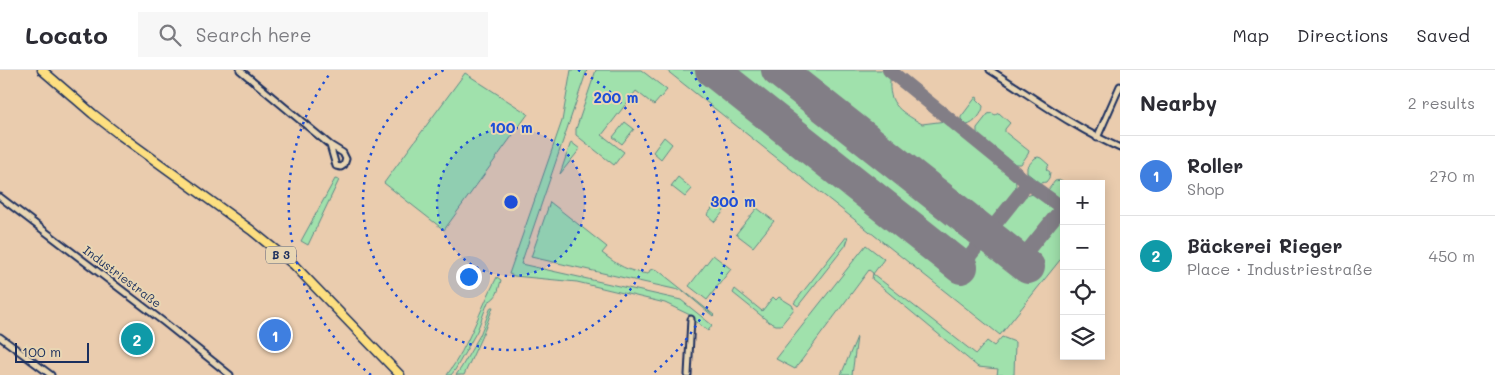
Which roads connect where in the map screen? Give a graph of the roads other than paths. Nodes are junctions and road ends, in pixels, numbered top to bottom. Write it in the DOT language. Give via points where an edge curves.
graph roads {
  1 [pos="42,70"];
  2 [pos="240,70"];
  3 [pos="990,70"];
  4 [pos="1120,86"];
  5 [pos="1097,138"];
  6 [pos="330,145"];
  7 [pos="1120,148"];
  8 [pos="0,198"];
  9 [pos="691,319"];
  10 [pos="0,337"];
  11 [pos="51,375"];
  12 [pos="230,375"];
  13 [pos="400,375"];
  14 [pos="688,375"];
  1 -- 13 [label="main road, B 3" via="120,135 294,265"];
  2 -- 6 [label="street"];
  3 -- 5 [label="street"];
  4 -- 5 [label="street"];
  5 -- 7 [label="street"];
  8 -- 12 [label="street, Industriestraße"];
  9 -- 14 [label="street"];
  10 -- 11 [label="street"];
}
